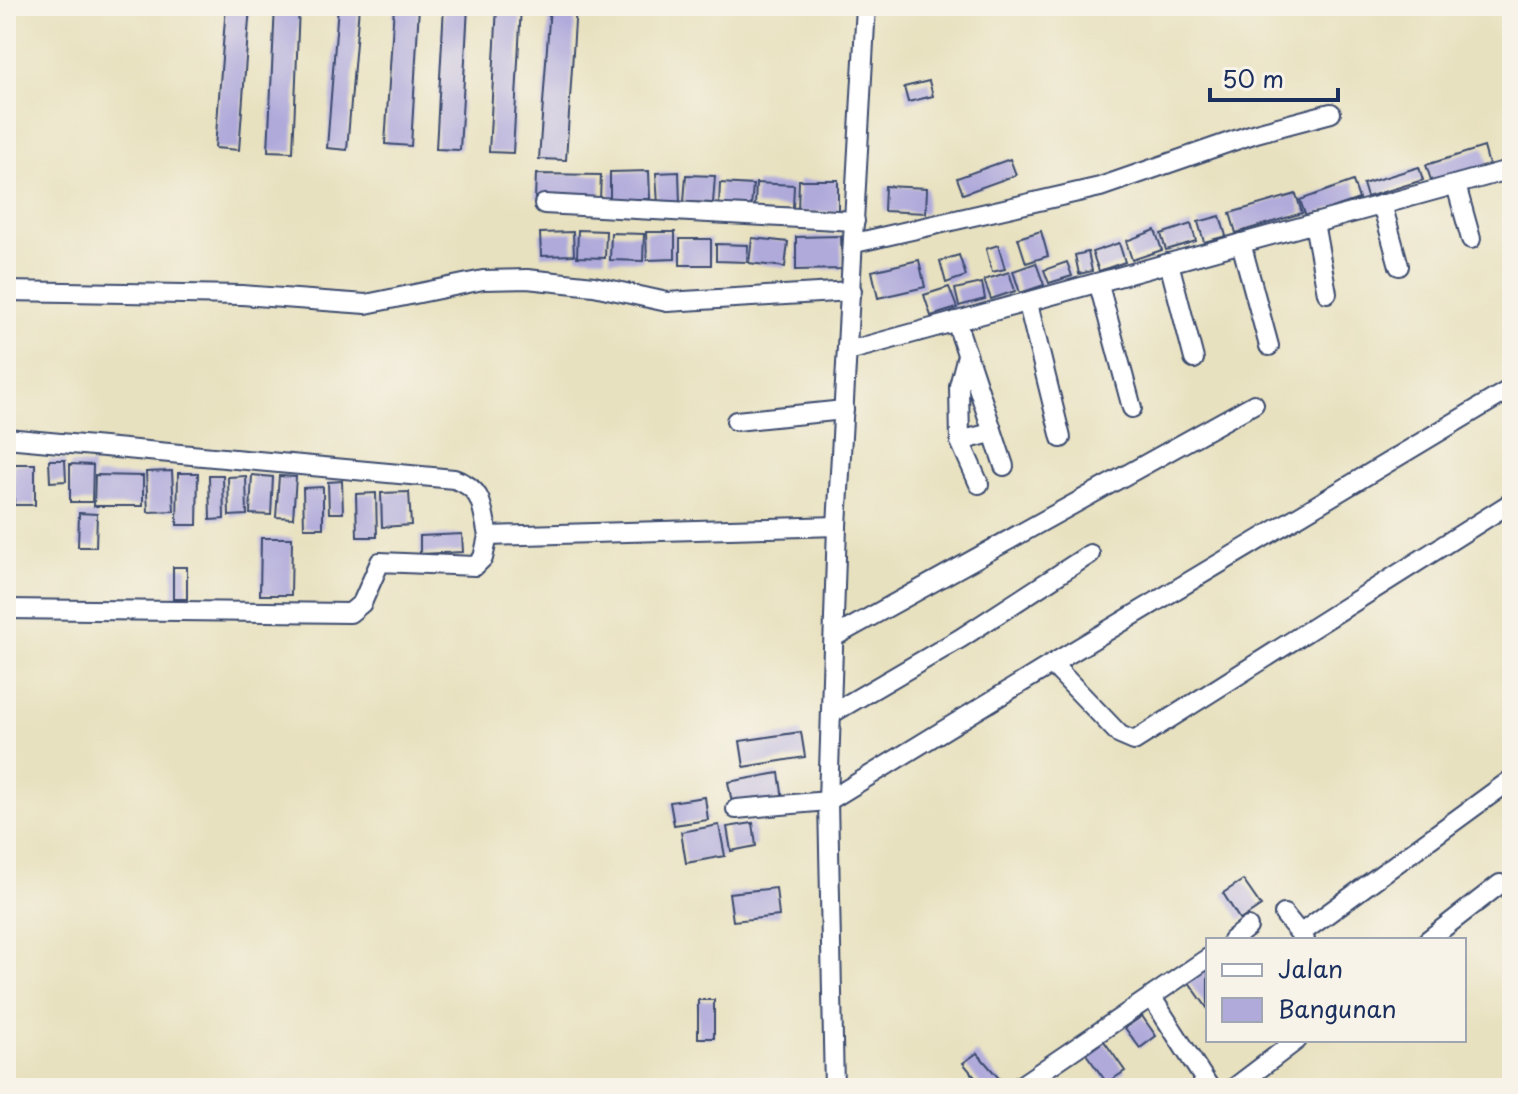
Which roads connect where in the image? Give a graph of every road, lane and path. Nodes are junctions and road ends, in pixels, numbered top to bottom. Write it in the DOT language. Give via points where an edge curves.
graph roads {
  1 [pos="866,6"];
  2 [pos="1331,113"];
  3 [pos="1512,169"];
  4 [pos="1456,185"];
  5 [pos="544,204"];
  6 [pos="1382,204"];
  7 [pos="855,221"];
  8 [pos="1314,223"];
  9 [pos="1471,239"];
  10 [pos="855,243"];
  11 [pos="1241,243"];
  12 [pos="1169,263"];
  13 [pos="1399,266"];
  14 [pos="1099,285"];
  15 [pos="6,291"];
  16 [pos="852,291"];
  17 [pos="1327,293"];
  18 [pos="1028,304"];
  19 [pos="956,321"];
  20 [pos="1269,346"];
  21 [pos="848,351"];
  22 [pos="966,359"];
  23 [pos="1194,359"];
  24 [pos="1512,388"];
  25 [pos="1254,404"];
  26 [pos="1132,408"];
  27 [pos="844,410"];
  28 [pos="736,421"];
  29 [pos="991,433"];
  30 [pos="6,438"];
  31 [pos="1061,438"];
  32 [pos="960,441"];
  33 [pos="1004,466"];
  34 [pos="979,484"];
  35 [pos="1512,502"];
  36 [pos="837,526"];
  37 [pos="488,536"];
  38 [pos="1090,554"];
  39 [pos="6,609"];
  40 [pos="834,637"];
  41 [pos="1052,664"];
  42 [pos="831,714"];
  43 [pos="1512,779"];
  44 [pos="828,801"];
  45 [pos="736,809"];
  46 [pos="1500,884"];
  47 [pos="1284,914"];
  48 [pos="1248,927"];
  49 [pos="1303,937"];
  50 [pos="1234,938"];
  51 [pos="1431,938"];
  52 [pos="1206,959"];
  53 [pos="1156,1004"];
  54 [pos="1294,1042"];
  55 [pos="834,1088"];
  56 [pos="1017,1088"];
  57 [pos="1210,1088"];
  58 [pos="1234,1088"];
  1 -- 7 [label="street"];
  2 -- 10 [label="street" via="1100,187"];
  3 -- 4 [label="street"];
  4 -- 6 [label="street"];
  4 -- 9 [label="street"];
  5 -- 7 [label="street"];
  6 -- 8 [label="street"];
  6 -- 13 [label="street"];
  7 -- 10 [label="street"];
  8 -- 11 [label="street"];
  8 -- 17 [label="street"];
  10 -- 16 [label="street"];
  11 -- 12 [label="street"];
  11 -- 20 [label="street"];
  12 -- 14 [label="street"];
  12 -- 23 [label="street"];
  14 -- 18 [label="street"];
  14 -- 26 [label="street"];
  15 -- 16 [label="street" via="242,295 366,304 483,280 594,286 667,302"];
  16 -- 21 [label="street"];
  18 -- 19 [label="street"];
  18 -- 31 [label="street"];
  19 -- 21 [label="street"];
  19 -- 22 [label="street"];
  21 -- 27 [label="street"];
  22 -- 29 [label="street"];
  22 -- 32 [label="street" via="959,386"];
  24 -- 41 [label="street"];
  25 -- 40 [label="street"];
  27 -- 28 [label="street"];
  27 -- 36 [label="street"];
  29 -- 32 [label="street"];
  29 -- 33 [label="street"];
  30 -- 37 [label="street" via="454,479 480,496"];
  32 -- 34 [label="street"];
  35 -- 41 [label="street" via="1134,741 1120,735"];
  36 -- 37 [label="street"];
  36 -- 40 [label="street"];
  37 -- 39 [label="street" via="483,558 475,566 380,562 362,603 350,613"];
  38 -- 42 [label="street"];
  40 -- 42 [label="street"];
  41 -- 44 [label="street"];
  42 -- 44 [label="street"];
  43 -- 49 [label="street"];
  44 -- 45 [label="street"];
  44 -- 55 [label="street"];
  46 -- 51 [label="street"];
  47 -- 49 [label="street"];
  48 -- 50 [label="street"];
  52 -- 56 [label="street"];
  53 -- 57 [label="street"];
  54 -- 58 [label="street"];
}
